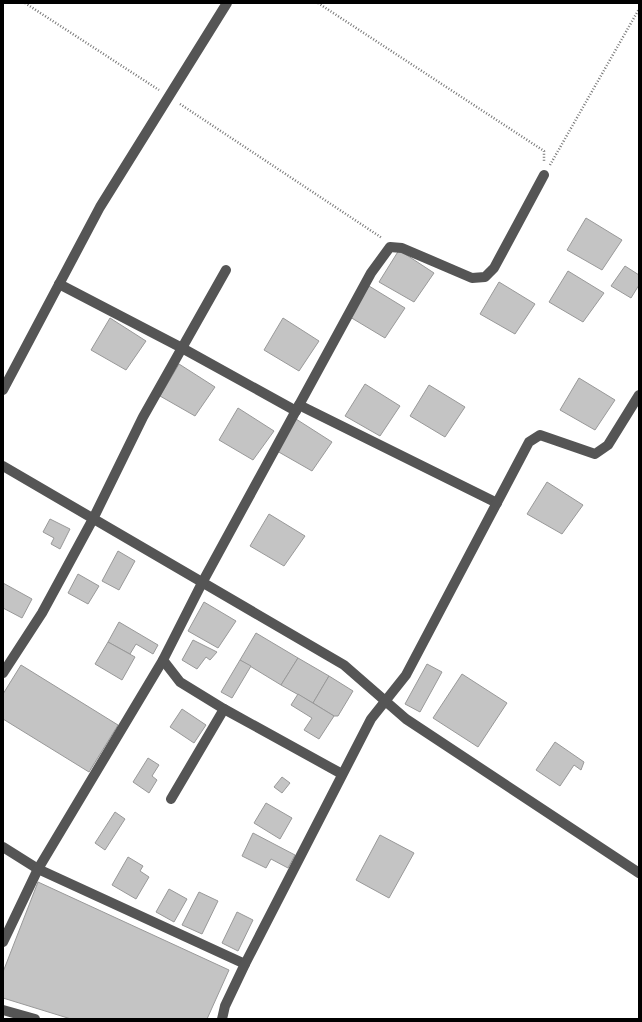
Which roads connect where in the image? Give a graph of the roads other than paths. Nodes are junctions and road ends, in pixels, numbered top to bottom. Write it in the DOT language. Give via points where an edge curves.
graph roads {
  1 [pos="227,3"];
  2 [pos="544,175"];
  3 [pos="226,270"];
  4 [pos="59,284"];
  5 [pos="182,348"];
  6 [pos="3,390"];
  7 [pos="639,395"];
  8 [pos="297,408"];
  9 [pos="3,466"];
  10 [pos="497,503"];
  11 [pos="93,519"];
  12 [pos="202,583"];
  13 [pos="163,660"];
  14 [pos="3,673"];
  15 [pos="385,702"];
  16 [pos="224,709"];
  17 [pos="342,774"];
  18 [pos="171,799"];
  19 [pos="3,847"];
  20 [pos="38,869"];
  21 [pos="639,873"];
  22 [pos="3,942"];
  23 [pos="245,964"];
  24 [pos="3,1010"];
  25 [pos="35,1019"];
  26 [pos="222,1019"];
  1 -- 4 [label="street" via="100,207"];
  2 -- 8 [label="street" via="494,268 485,277 472,278 402,248 390,247 371,273"];
  3 -- 5 [label="street"];
  4 -- 5 [label="street"];
  4 -- 6 [label="street"];
  5 -- 8 [label="street"];
  5 -- 11 [label="street" via="143,417"];
  7 -- 10 [label="street" via="608,445 595,454 540,435 529,442"];
  8 -- 10 [label="street"];
  8 -- 12 [label="street"];
  9 -- 11 [label="street"];
  10 -- 15 [label="street" via="406,675"];
  11 -- 12 [label="street"];
  11 -- 14 [label="street" via="42,613"];
  12 -- 13 [label="street"];
  12 -- 15 [label="street" via="344,665"];
  13 -- 16 [label="street" via="180,682"];
  13 -- 20 [label="street"];
  15 -- 17 [label="street" via="371,719"];
  15 -- 21 [label="street" via="406,719"];
  16 -- 17 [label="street"];
  16 -- 18 [label="street"];
  17 -- 23 [label="street"];
  19 -- 20 [label="street"];
  20 -- 22 [label="street"];
  20 -- 23 [label="street"];
  23 -- 26 [label="street" via="225,1006"];
  24 -- 25 [label="street"];
}
